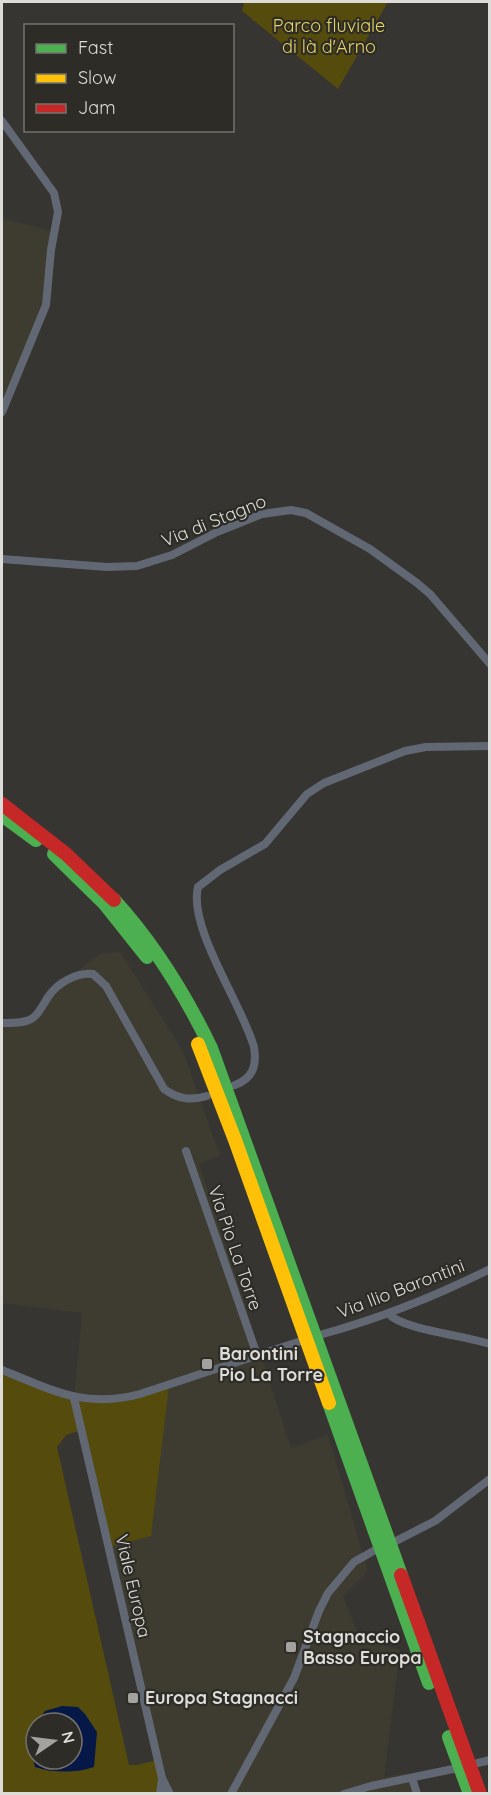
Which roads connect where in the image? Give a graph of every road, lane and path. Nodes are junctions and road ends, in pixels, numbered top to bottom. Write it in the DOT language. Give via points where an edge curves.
graph roads {
  1 [pos="2,121"];
  2 [pos="2,412"];
  3 [pos="2,559"];
  4 [pos="489,664"];
  5 [pos="489,746"];
  6 [pos="2,804"];
  7 [pos="2,815"];
  8 [pos="2,1023"];
  9 [pos="235,1086"];
  10 [pos="207,1096"];
  11 [pos="186,1151"];
  12 [pos="489,1269"];
  13 [pos="389,1314"];
  14 [pos="323,1334"];
  15 [pos="298,1342"];
  16 [pos="489,1344"];
  17 [pos="257,1355"];
  18 [pos="2,1370"];
  19 [pos="74,1398"];
  20 [pos="489,1479"];
  21 [pos="396,1541"];
  22 [pos="377,1550"];
  23 [pos="489,1760"];
  24 [pos="478,1763"];
  25 [pos="453,1769"];
  26 [pos="412,1778"];
  27 [pos="162,1780"];
  28 [pos="160,1794"];
  29 [pos="170,1794"];
  30 [pos="231,1794"];
  31 [pos="344,1794"];
  32 [pos="417,1794"];
  33 [pos="470,1794"];
  34 [pos="480,1794"];
  1 -- 2 [label="street" via="54,193 58,212 46,304"];
  3 -- 4 [label="street, Via di Stagno" via="137,566 172,555 262,514 291,510 306,513 370,549 424,588"];
  5 -- 9 [label="street" via="405,751 324,783 307,794 265,844 198,887 195,902 201,925 256,1057 252,1073"];
  6 -- 34 [label="highway" via="74,859 124,912 172,978 210,1046"];
  7 -- 33 [label="highway" via="55,855 119,920 166,985 202,1051"];
  8 -- 10 [label="street" via="34,1017 61,984 79,975 93,974 106,986 164,1089 179,1098"];
  11 -- 17 [label="street, Via Pio La Torre"];
  12 -- 13 [label="street, Via Ilio Barontini"];
  13 -- 14 [label="street, Via Ilio Barontini"];
  13 -- 16 [label="street" via="399,1323"];
  15 -- 17 [label="street"];
  17 -- 19 [label="street" via="133,1396 104,1400"];
  18 -- 19 [label="street"];
  19 -- 27 [label="street, Viale Europa"];
  20 -- 21 [label="street" via="435,1521"];
  22 -- 30 [label="street" via="354,1562 328,1593 294,1678"];
  23 -- 24 [label="street"];
  25 -- 26 [label="street"];
  26 -- 31 [label="street"];
  26 -- 32 [label="street"];
  27 -- 28 [label="street, Viale Europa"];
  27 -- 29 [label="street, Viale Europa"];
}
